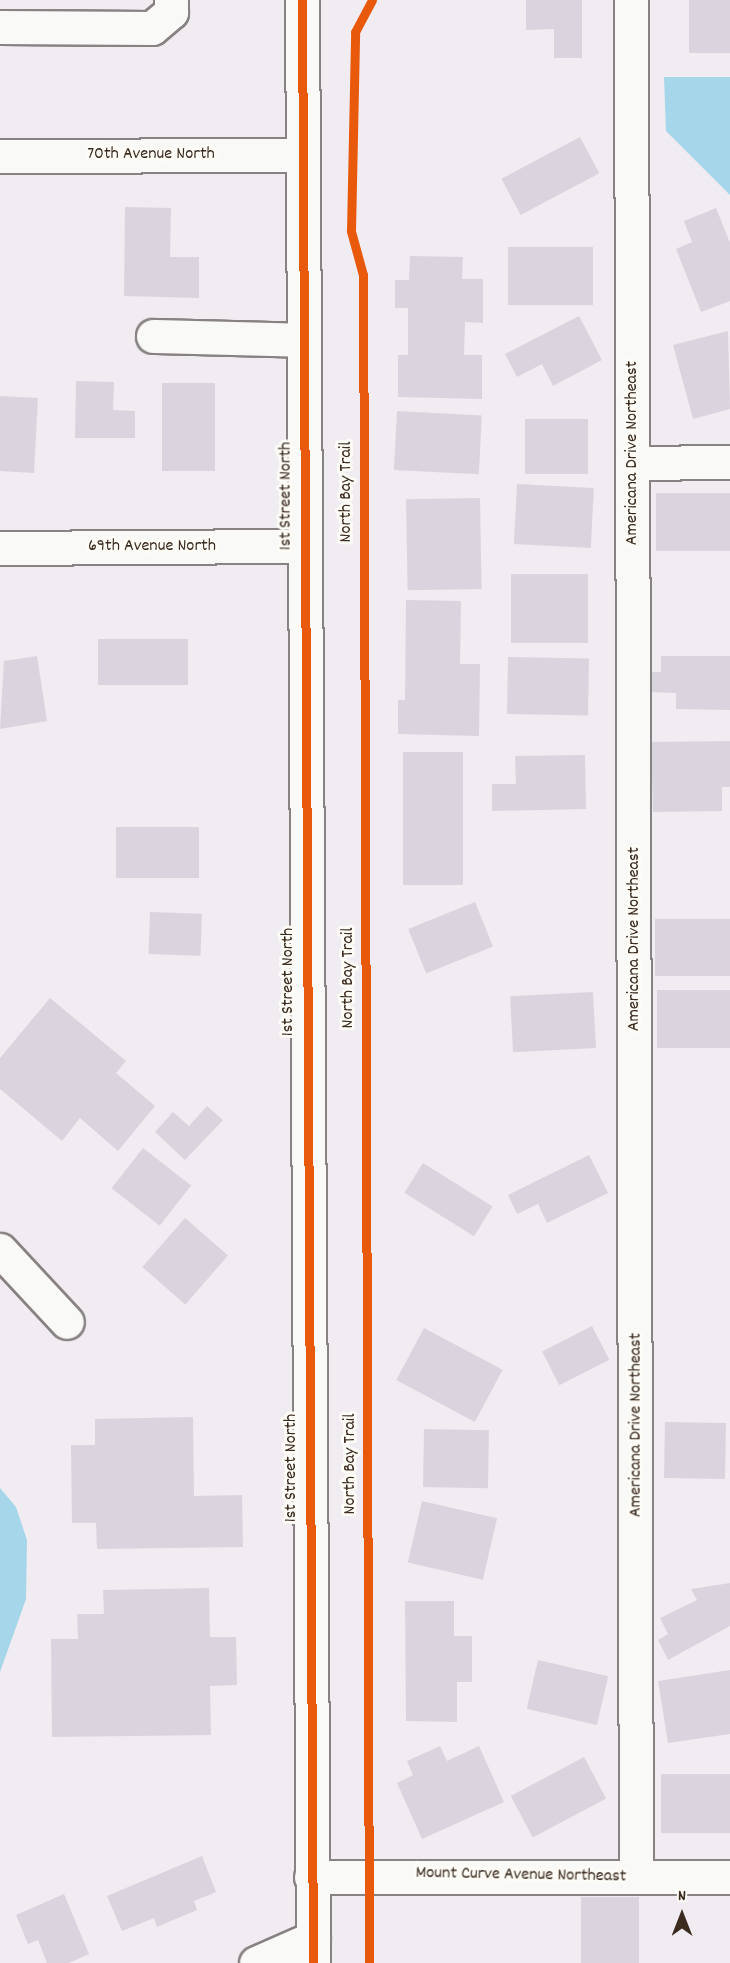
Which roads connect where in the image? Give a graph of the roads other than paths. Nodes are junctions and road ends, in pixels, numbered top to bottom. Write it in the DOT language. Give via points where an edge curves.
graph roads {
  1 [pos="171,0"];
  2 [pos="303,0"];
  3 [pos="631,0"];
  4 [pos="0,27"];
  5 [pos="303,155"];
  6 [pos="0,156"];
  7 [pos="153,336"];
  8 [pos="303,340"];
  9 [pos="730,462"];
  10 [pos="633,463"];
  11 [pos="303,546"];
  12 [pos="0,548"];
  13 [pos="0,1250"];
  14 [pos="67,1322"];
  15 [pos="312,1876"];
  16 [pos="636,1877"];
  17 [pos="730,1877"];
  18 [pos="313,1951"];
  19 [pos="256,1963"];
  1 -- 4 [label="street" via="171,12 152,28"];
  2 -- 5 [label="street, 1st Street North"];
  3 -- 10 [label="street, Americana Drive Northeast"];
  5 -- 6 [label="street, 70th Avenue North"];
  5 -- 8 [label="street, 1st Street North"];
  7 -- 8 [label="street"];
  8 -- 11 [label="street, 1st Street North"];
  9 -- 10 [label="street"];
  10 -- 16 [label="street, Americana Drive Northeast"];
  11 -- 12 [label="street, 69th Avenue North"];
  11 -- 15 [label="street, 1st Street North"];
  13 -- 14 [label="street"];
  15 -- 16 [label="street, Mount Curve Avenue Northeast"];
  15 -- 18 [label="street, 1st Street North"];
  16 -- 17 [label="street, Mount Curve Avenue Northeast"];
  18 -- 19 [label="street"];
}
